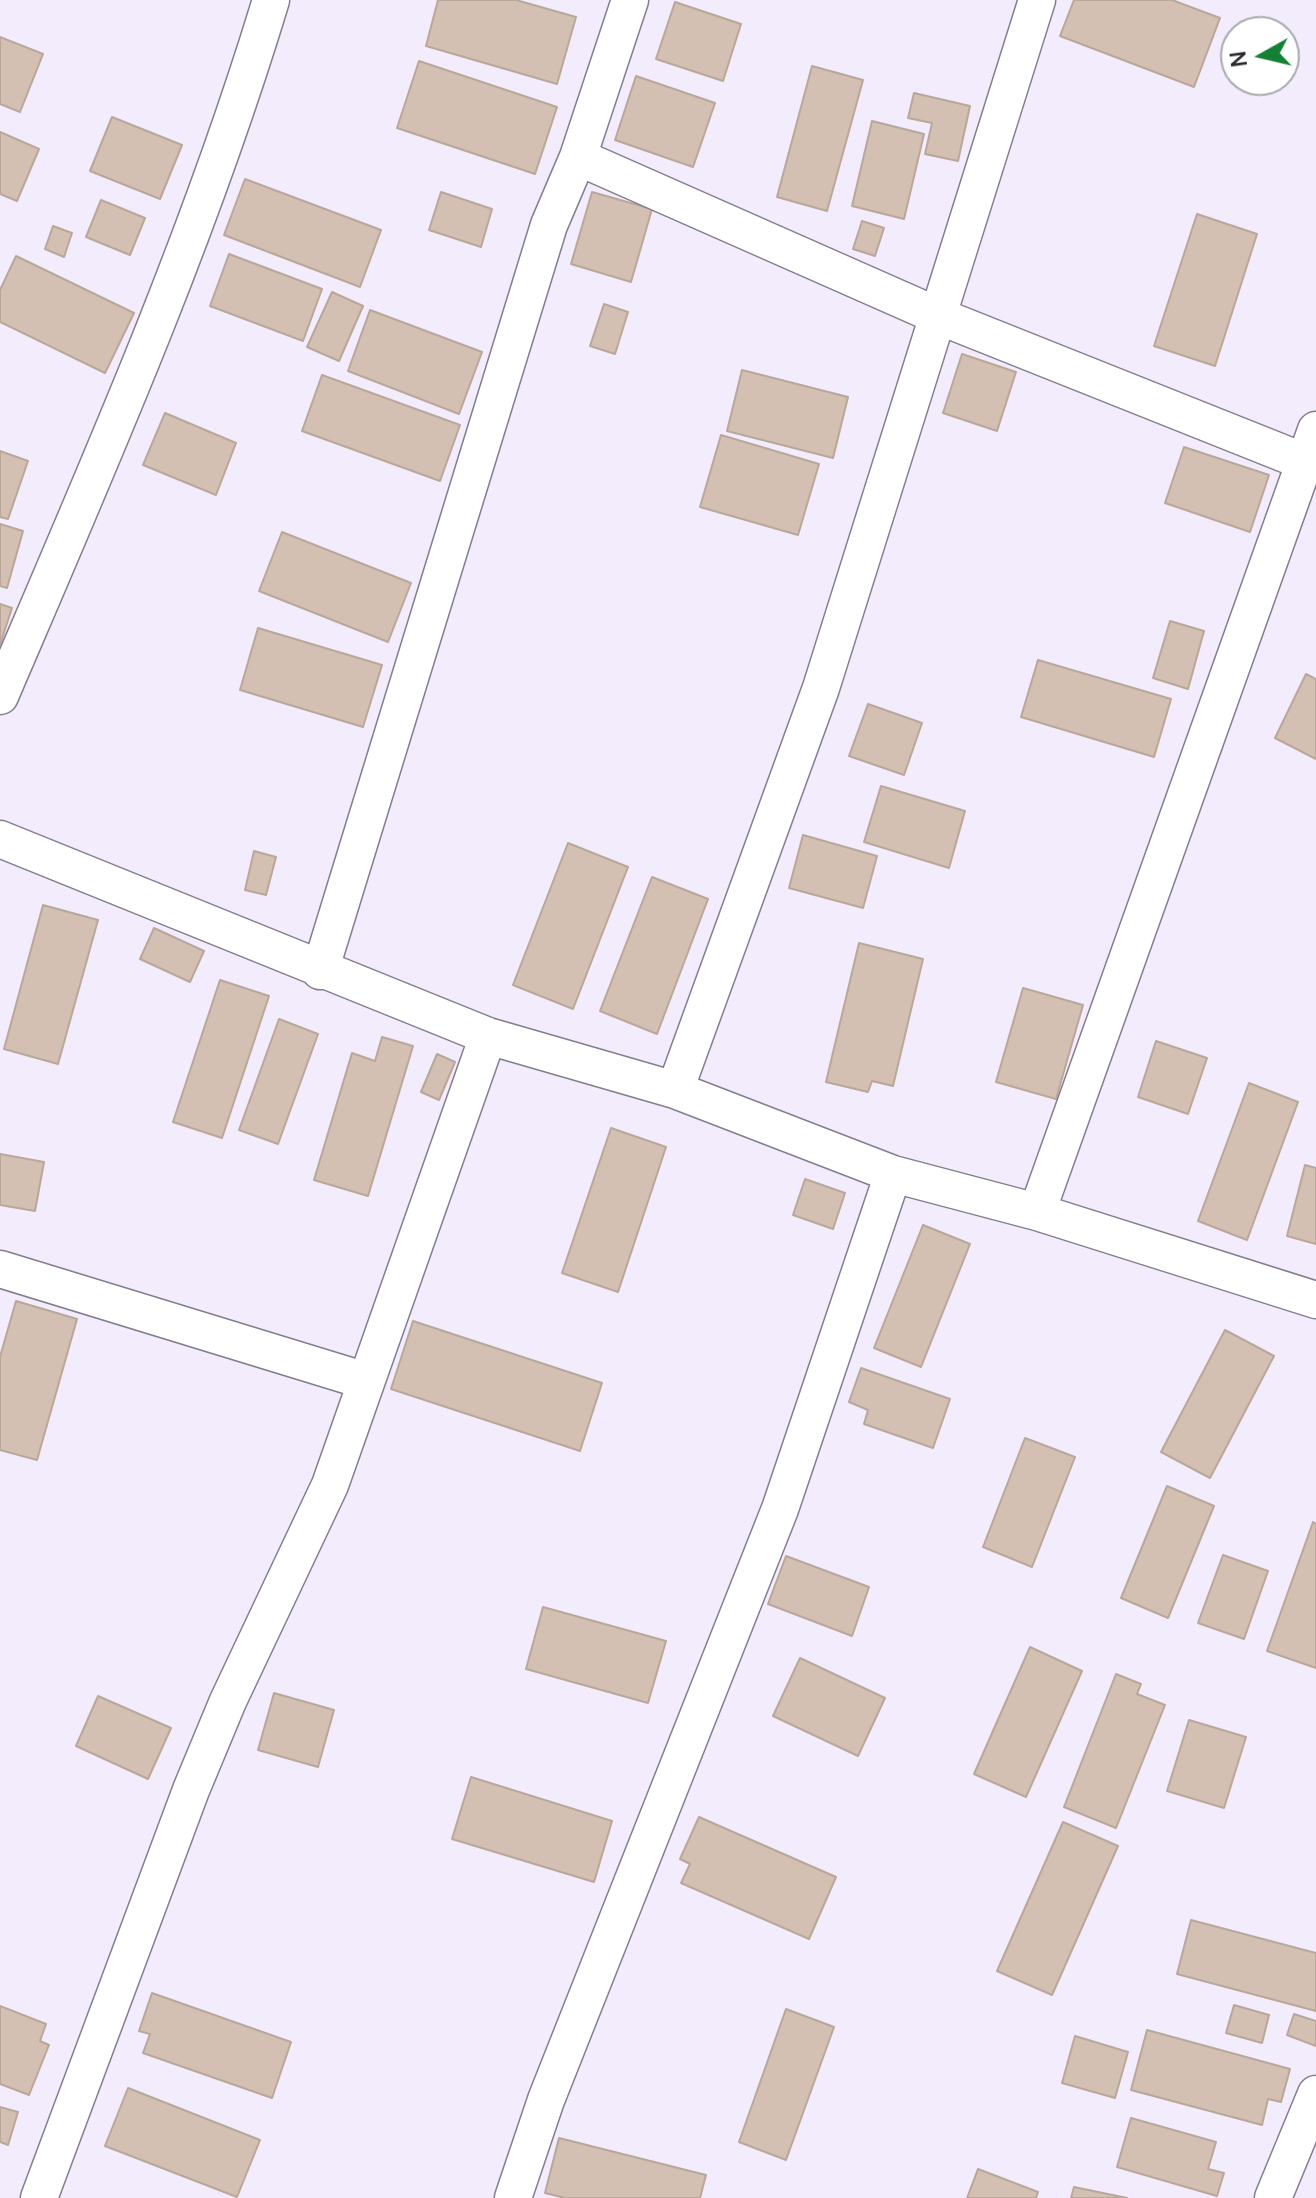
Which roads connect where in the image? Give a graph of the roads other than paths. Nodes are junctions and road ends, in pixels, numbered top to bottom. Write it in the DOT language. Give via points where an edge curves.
graph roads {
  1 [pos="271,0"];
  2 [pos="630,0"];
  3 [pos="1037,0"];
  4 [pos="578,157"];
  5 [pos="936,315"];
  6 [pos="1310,446"];
  7 [pos="0,696"];
  8 [pos="0,839"];
  9 [pos="320,971"];
  10 [pos="488,1036"];
  11 [pos="675,1090"];
  12 [pos="893,1174"];
  13 [pos="1037,1212"];
  14 [pos="4,1281"];
  15 [pos="1316,1300"];
  16 [pos="366,1381"];
  17 [pos="1316,2094"];
  18 [pos="39,2198"];
  19 [pos="513,2198"];
  20 [pos="1273,2198"];
  1 -- 7 [label="street" via="244,89 128,398"];
  2 -- 4 [label="street"];
  3 -- 5 [label="street"];
  4 -- 5 [label="street"];
  4 -- 9 [label="street" via="549,225"];
  5 -- 6 [label="street"];
  5 -- 11 [label="street" via="821,688"];
  6 -- 13 [label="street"];
  8 -- 9 [label="street"];
  9 -- 10 [label="street"];
  10 -- 11 [label="street"];
  10 -- 16 [label="street"];
  11 -- 12 [label="street"];
  12 -- 13 [label="street"];
  12 -- 19 [label="street" via="780,1509 546,2100"];
  13 -- 15 [label="street"];
  14 -- 16 [label="street"];
  16 -- 18 [label="street" via="330,1485 191,1790"];
  17 -- 20 [label="street"];
}
